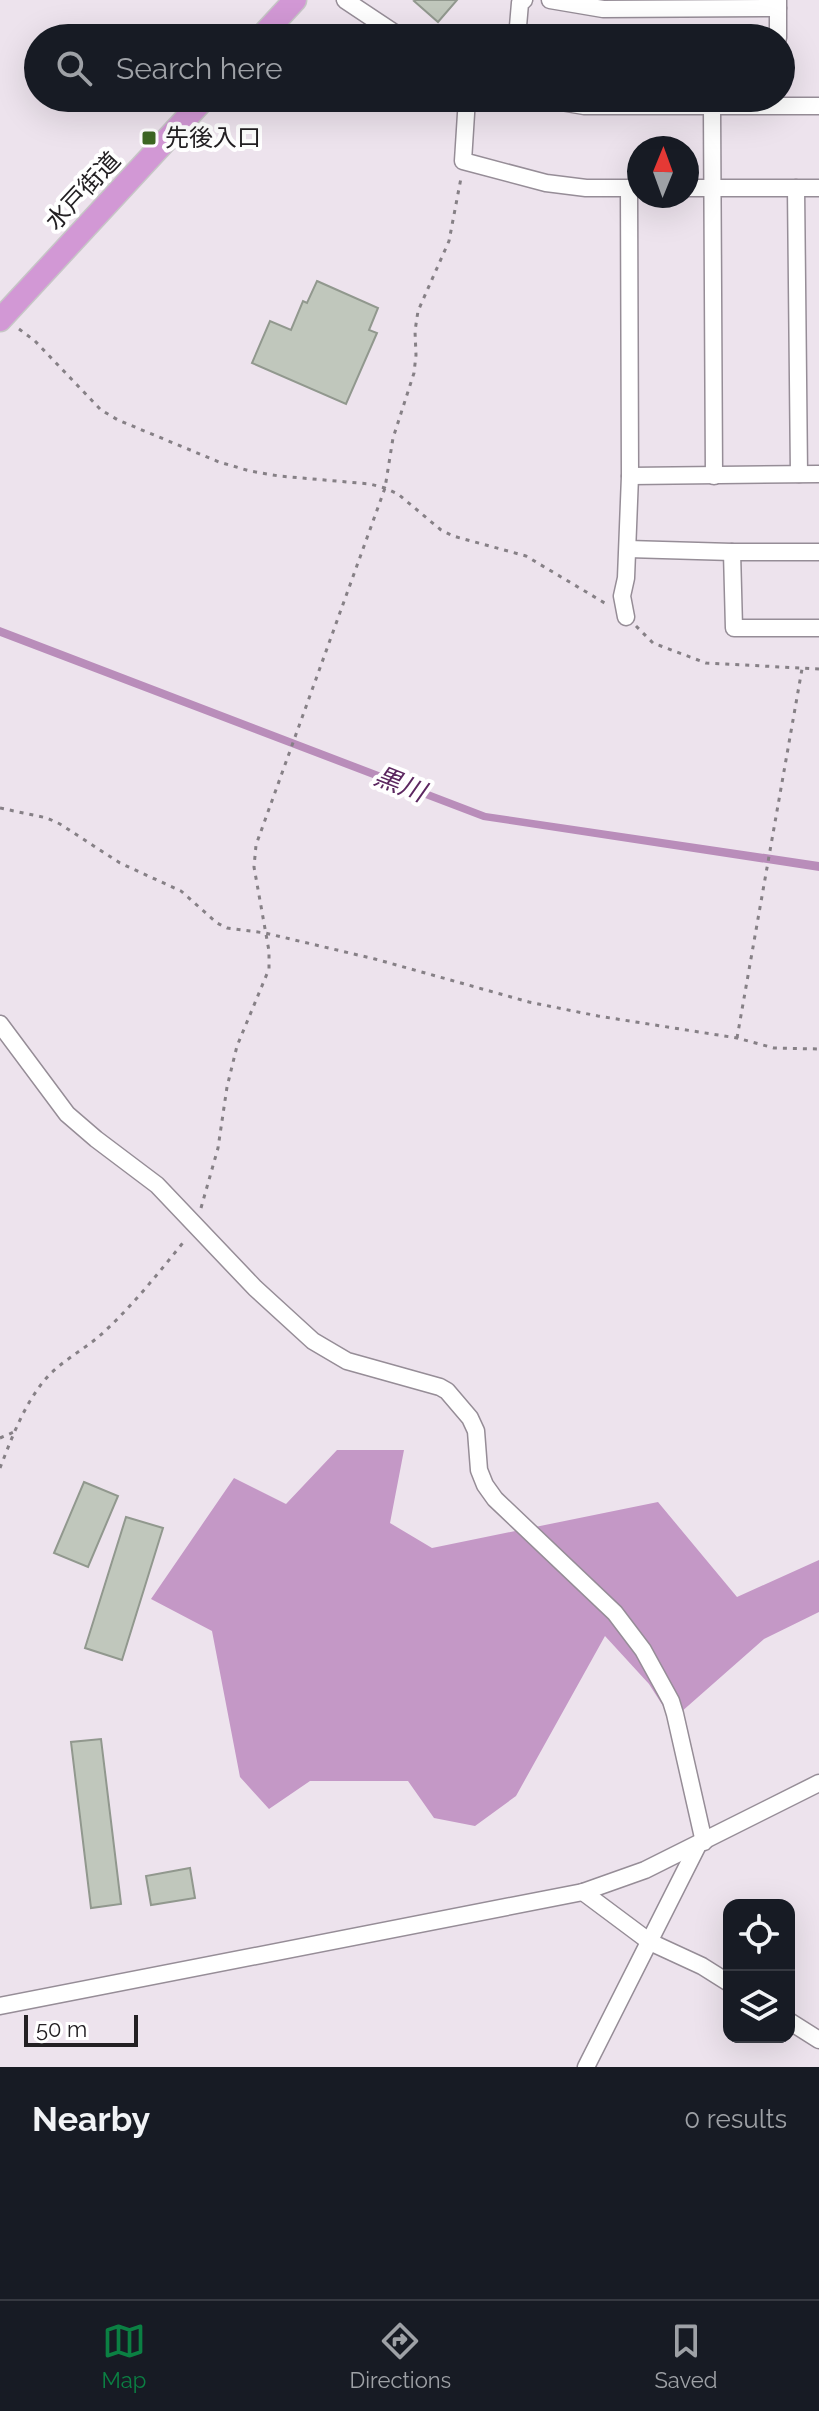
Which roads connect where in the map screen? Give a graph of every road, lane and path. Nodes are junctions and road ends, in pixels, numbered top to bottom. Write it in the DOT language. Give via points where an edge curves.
graph roads {
  1 [pos="295,0"];
  2 [pos="345,0"];
  3 [pos="524,0"];
  4 [pos="550,0"];
  5 [pos="778,4"];
  6 [pos="273,24"];
  7 [pos="381,24"];
  8 [pos="518,24"];
  9 [pos="795,104"];
  10 [pos="819,106"];
  11 [pos="192,112"];
  12 [pos="466,112"];
  13 [pos="712,112"];
  14 [pos="463,161"];
  15 [pos="627,188"];
  16 [pos="699,188"];
  17 [pos="712,188"];
  18 [pos="796,188"];
  19 [pos="819,188"];
  20 [pos="634,208"];
  21 [pos="2,318"];
  22 [pos="799,474"];
  23 [pos="819,474"];
  24 [pos="630,476"];
  25 [pos="714,476"];
  26 [pos="385,488"];
  27 [pos="628,549"];
  28 [pos="732,552"];
  29 [pos="819,552"];
  30 [pos="626,617"];
  31 [pos="819,628"];
  32 [pos="802,669"];
  33 [pos="819,669"];
  34 [pos="0,808"];
  35 [pos="265,933"];
  36 [pos="0,1024"];
  37 [pos="737,1038"];
  38 [pos="819,1049"];
  39 [pos="196,1228"];
  40 [pos="14,1432"];
  41 [pos="0,1438"];
  42 [pos="0,1468"];
  43 [pos="819,1783"];
  44 [pos="701,1844"];
  45 [pos="583,1892"];
  46 [pos="650,1942"];
  47 [pos="723,1979"];
  48 [pos="0,2006"];
  49 [pos="795,2025"];
  50 [pos="819,2040"];
  51 [pos="586,2067"];
  1 -- 6 [label="highway"];
  2 -- 7 [label="street"];
  3 -- 8 [label="street"];
  4 -- 5 [label="street" via="603,9"];
  9 -- 10 [label="street"];
  11 -- 21 [label="highway, 水戸街道"];
  12 -- 14 [label="street"];
  13 -- 17 [label="street"];
  14 -- 15 [label="street" via="546,183"];
  14 -- 26 [label="path" via="449,241 418,311 414,373 393,438"];
  16 -- 17 [label="street"];
  17 -- 18 [label="street"];
  17 -- 25 [label="street"];
  18 -- 19 [label="street"];
  18 -- 22 [label="street"];
  20 -- 24 [label="street"];
  21 -- 26 [label="path" via="35,341 101,410 141,431 250,471"];
  22 -- 23 [label="street"];
  22 -- 25 [label="street"];
  24 -- 25 [label="street"];
  24 -- 27 [label="street"];
  26 -- 30 [label="path" via="441,530 526,556"];
  26 -- 35 [label="path" via="256,845 254,867"];
  27 -- 28 [label="street"];
  27 -- 30 [label="street" via="622,596"];
  28 -- 29 [label="street"];
  28 -- 31 [label="street" via="734,628"];
  30 -- 32 [label="path" via="653,643 706,663"];
  32 -- 33 [label="path"];
  32 -- 37 [label="path"];
  34 -- 35 [label="path" via="60,824 120,863 181,891 227,928"];
  35 -- 37 [label="path" via="529,1002"];
  35 -- 39 [label="path" via="269,969 234,1056 218,1148"];
  36 -- 39 [label="street" via="67,1114 157,1185"];
  37 -- 38 [label="path" via="774,1048"];
  39 -- 40 [label="path" via="105,1331 38,1387"];
  39 -- 44 [label="street" via="313,1341 347,1361 440,1387 465,1409 476,1431 485,1485 615,1613 671,1701"];
  40 -- 41 [label="path"];
  40 -- 42 [label="path"];
  43 -- 44 [label="street"];
  44 -- 45 [label="street"];
  44 -- 46 [label="street"];
  45 -- 46 [label="street"];
  45 -- 48 [label="street"];
  46 -- 47 [label="street"];
  46 -- 51 [label="street"];
  49 -- 50 [label="street"];
}
